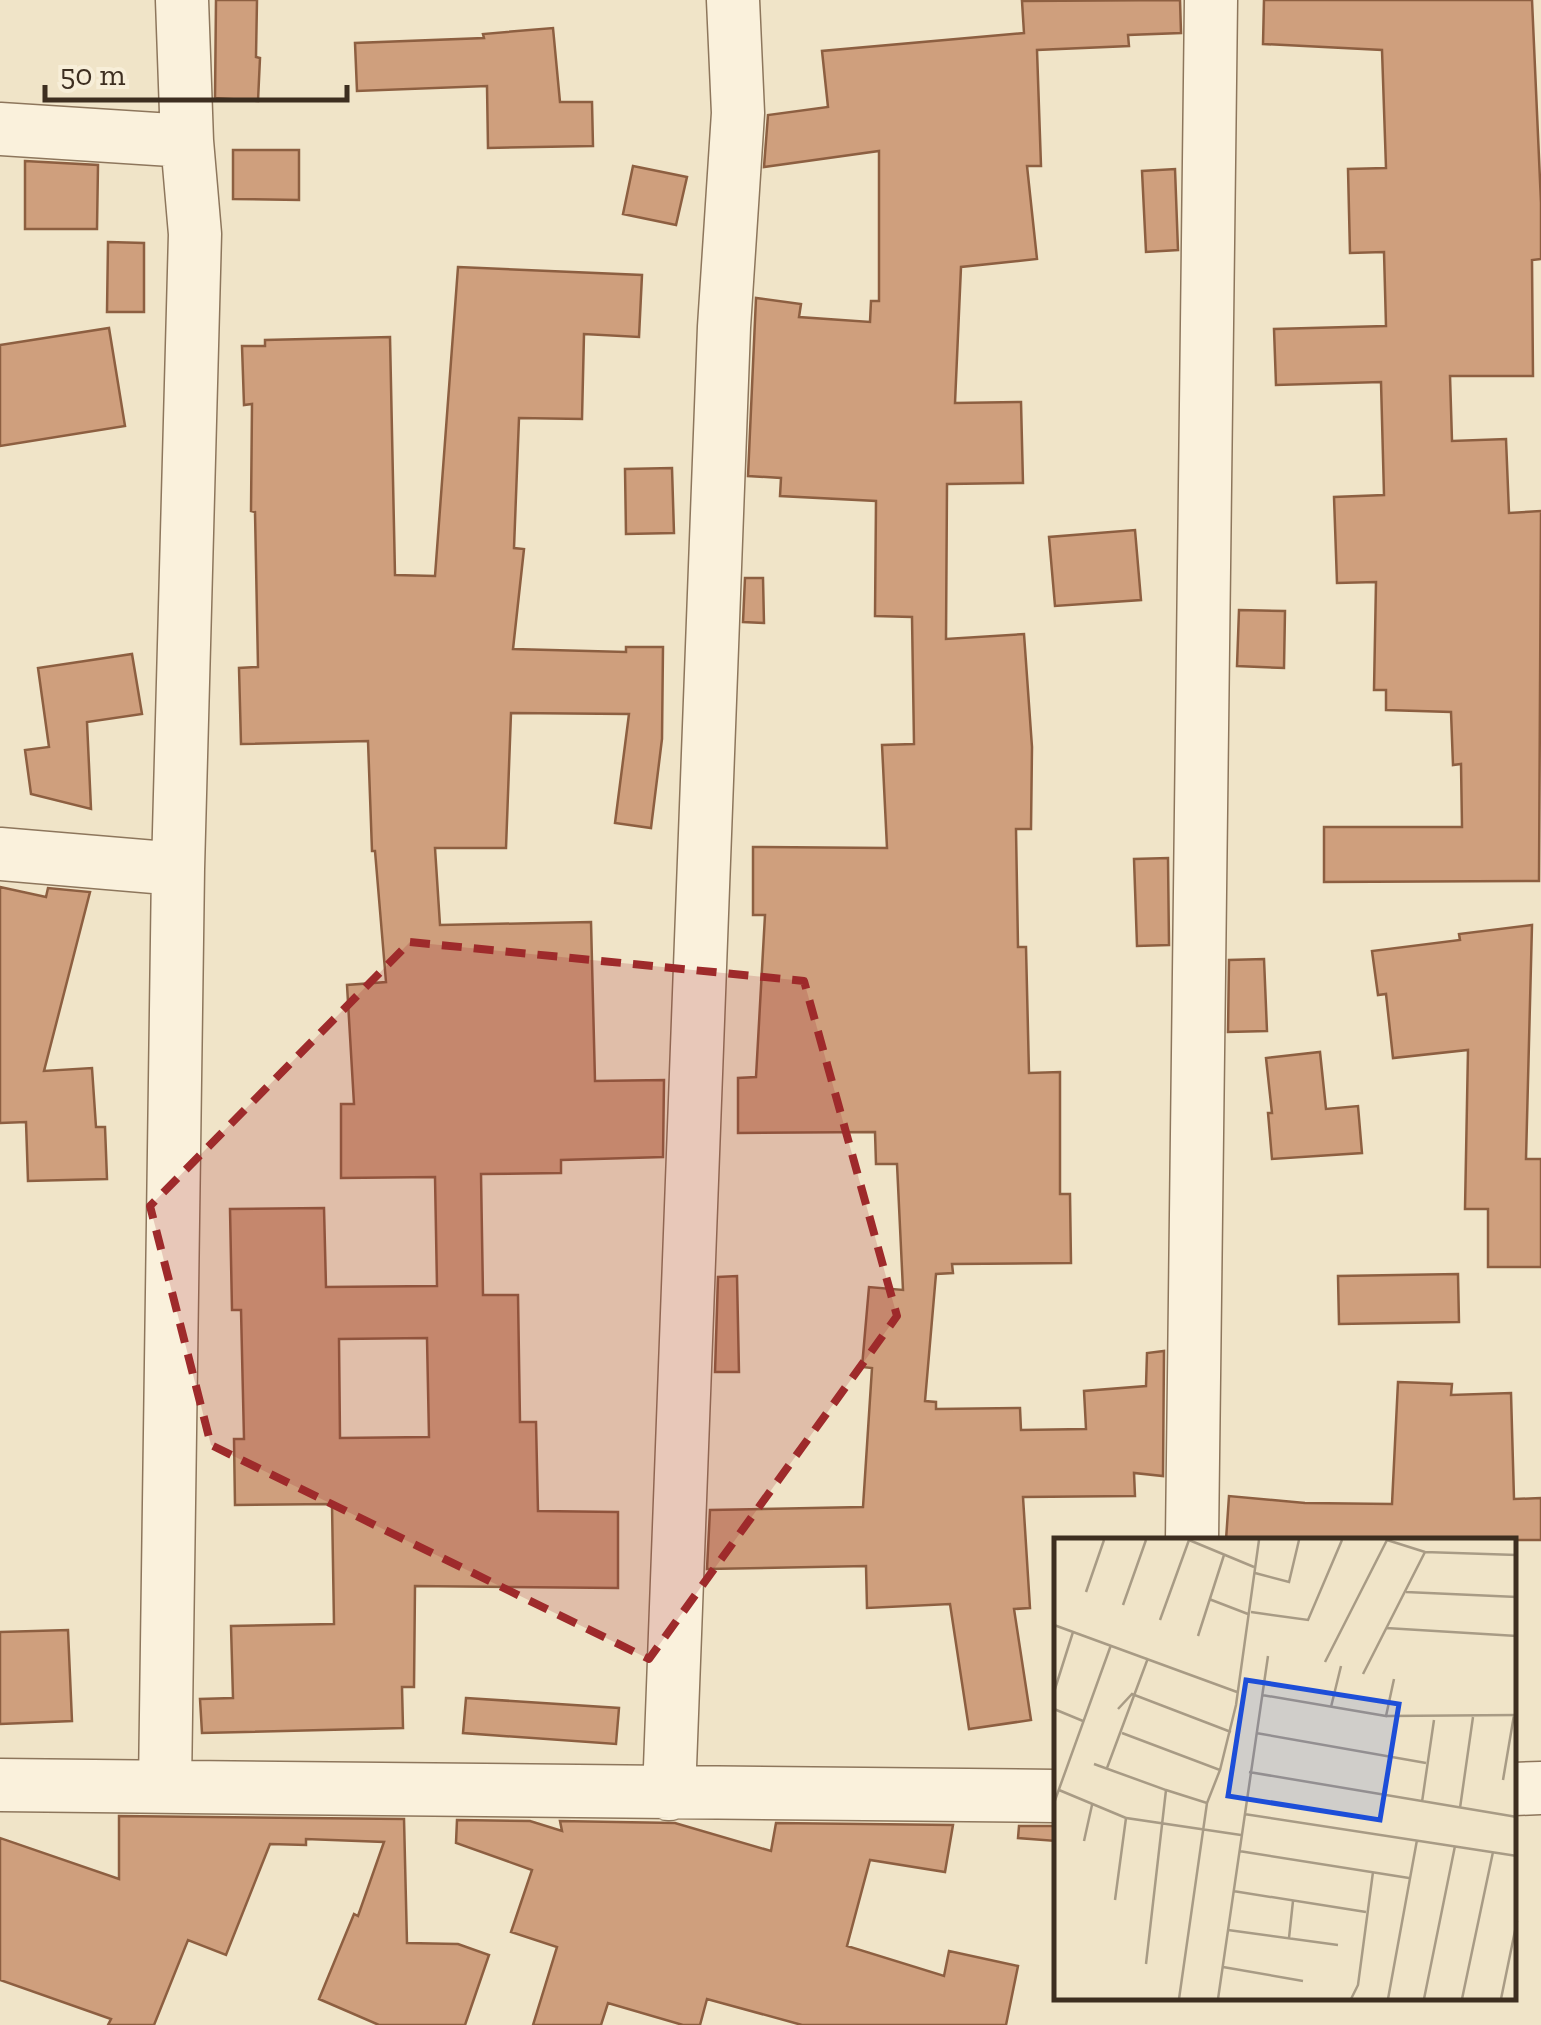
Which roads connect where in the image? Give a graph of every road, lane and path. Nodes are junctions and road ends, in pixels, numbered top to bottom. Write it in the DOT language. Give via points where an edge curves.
graph roads {
  1 [pos="182,0"];
  2 [pos="732,0"];
  3 [pos="1211,0"];
  4 [pos="0,129"];
  5 [pos="187,141"];
  6 [pos="0,854"];
  7 [pos="178,870"];
  8 [pos="1192,1538"];
  9 [pos="0,1786"];
  10 [pos="165,1786"];
  11 [pos="1541,1788"];
  12 [pos="1516,1789"];
  13 [pos="668,1794"];
  14 [pos="1054,1796"];
  1 -- 5 [label="street"];
  2 -- 13 [label="street" via="738,113 724,326"];
  3 -- 8 [label="street"];
  4 -- 5 [label="street"];
  5 -- 7 [label="street" via="195,234"];
  6 -- 7 [label="street"];
  7 -- 10 [label="street"];
  9 -- 10 [label="street"];
  10 -- 13 [label="street"];
  11 -- 12 [label="street"];
  13 -- 14 [label="street"];
}
